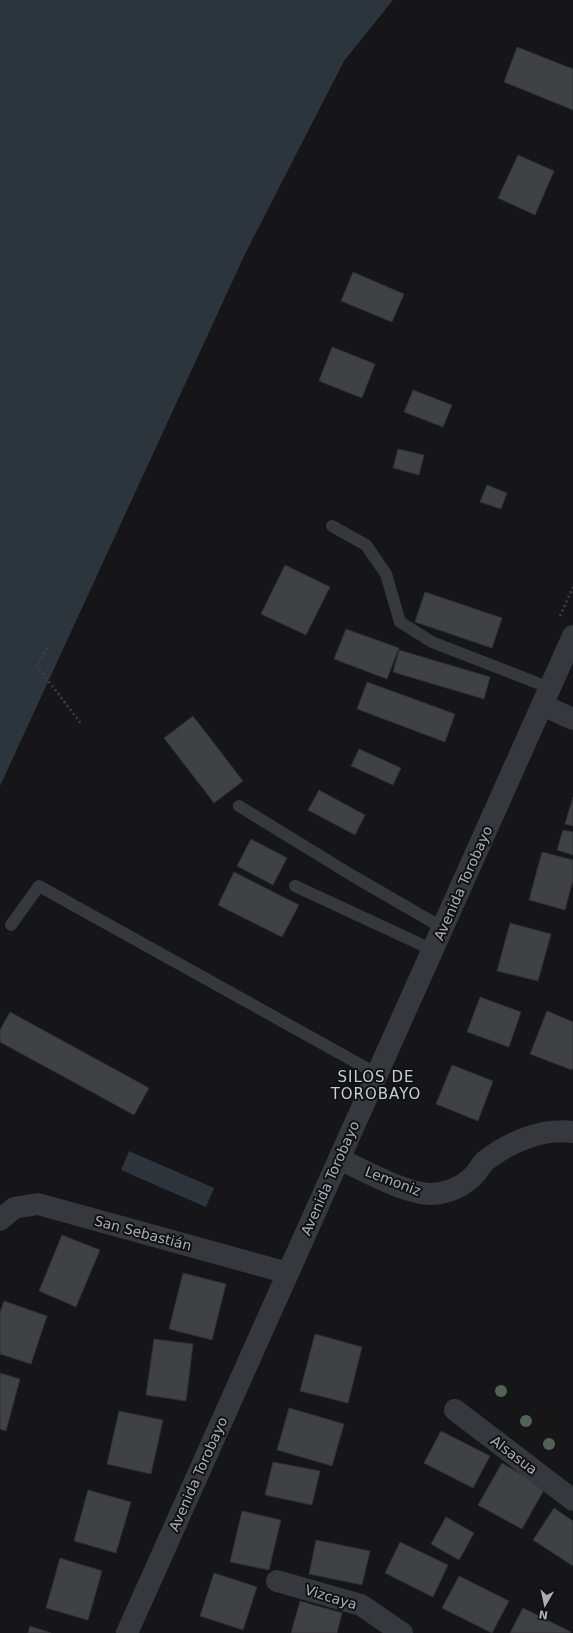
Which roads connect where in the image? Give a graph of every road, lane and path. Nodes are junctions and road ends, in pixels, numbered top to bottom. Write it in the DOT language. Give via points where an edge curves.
graph roads {
  1 [pos="332,526"];
  2 [pos="573,636"];
  3 [pos="47,648"];
  4 [pos="546,697"];
  5 [pos="573,719"];
  6 [pos="82,726"];
  7 [pos="239,806"];
  8 [pos="295,886"];
  9 [pos="11,925"];
  10 [pos="442,928"];
  11 [pos="433,950"];
  12 [pos="377,1074"];
  13 [pos="573,1132"];
  14 [pos="339,1159"];
  15 [pos="0,1220"];
  16 [pos="288,1273"];
  17 [pos="455,1410"];
  18 [pos="573,1500"];
  19 [pos="277,1581"];
  20 [pos="377,1626"];
  21 [pos="127,1633"];
  22 [pos="402,1633"];
  1 -- 4 [label="lane" via="366,545 386,574 400,622 432,642"];
  2 -- 4 [label="street, Avenida Torobayo"];
  3 -- 6 [label="path" via="37,666"];
  4 -- 5 [label="street"];
  4 -- 10 [label="street, Avenida Torobayo"];
  7 -- 10 [label="lane"];
  8 -- 11 [label="lane"];
  9 -- 12 [label="lane" via="39,886"];
  10 -- 11 [label="street, Avenida Torobayo"];
  11 -- 12 [label="street, Avenida Torobayo"];
  12 -- 14 [label="street, Avenida Torobayo"];
  13 -- 14 [label="street, Lemoniz" via="551,1132 515,1142 498,1151 466,1183 442,1193 418,1192"];
  14 -- 16 [label="street, Avenida Torobayo"];
  15 -- 16 [label="street, San Sebastián" via="14,1208 38,1204"];
  16 -- 21 [label="street, Avenida Torobayo"];
  17 -- 18 [label="street, Alsasua"];
  19 -- 20 [label="street, Vizcaya" via="361,1605"];
  20 -- 22 [label="street, Vizcaya"];
}
